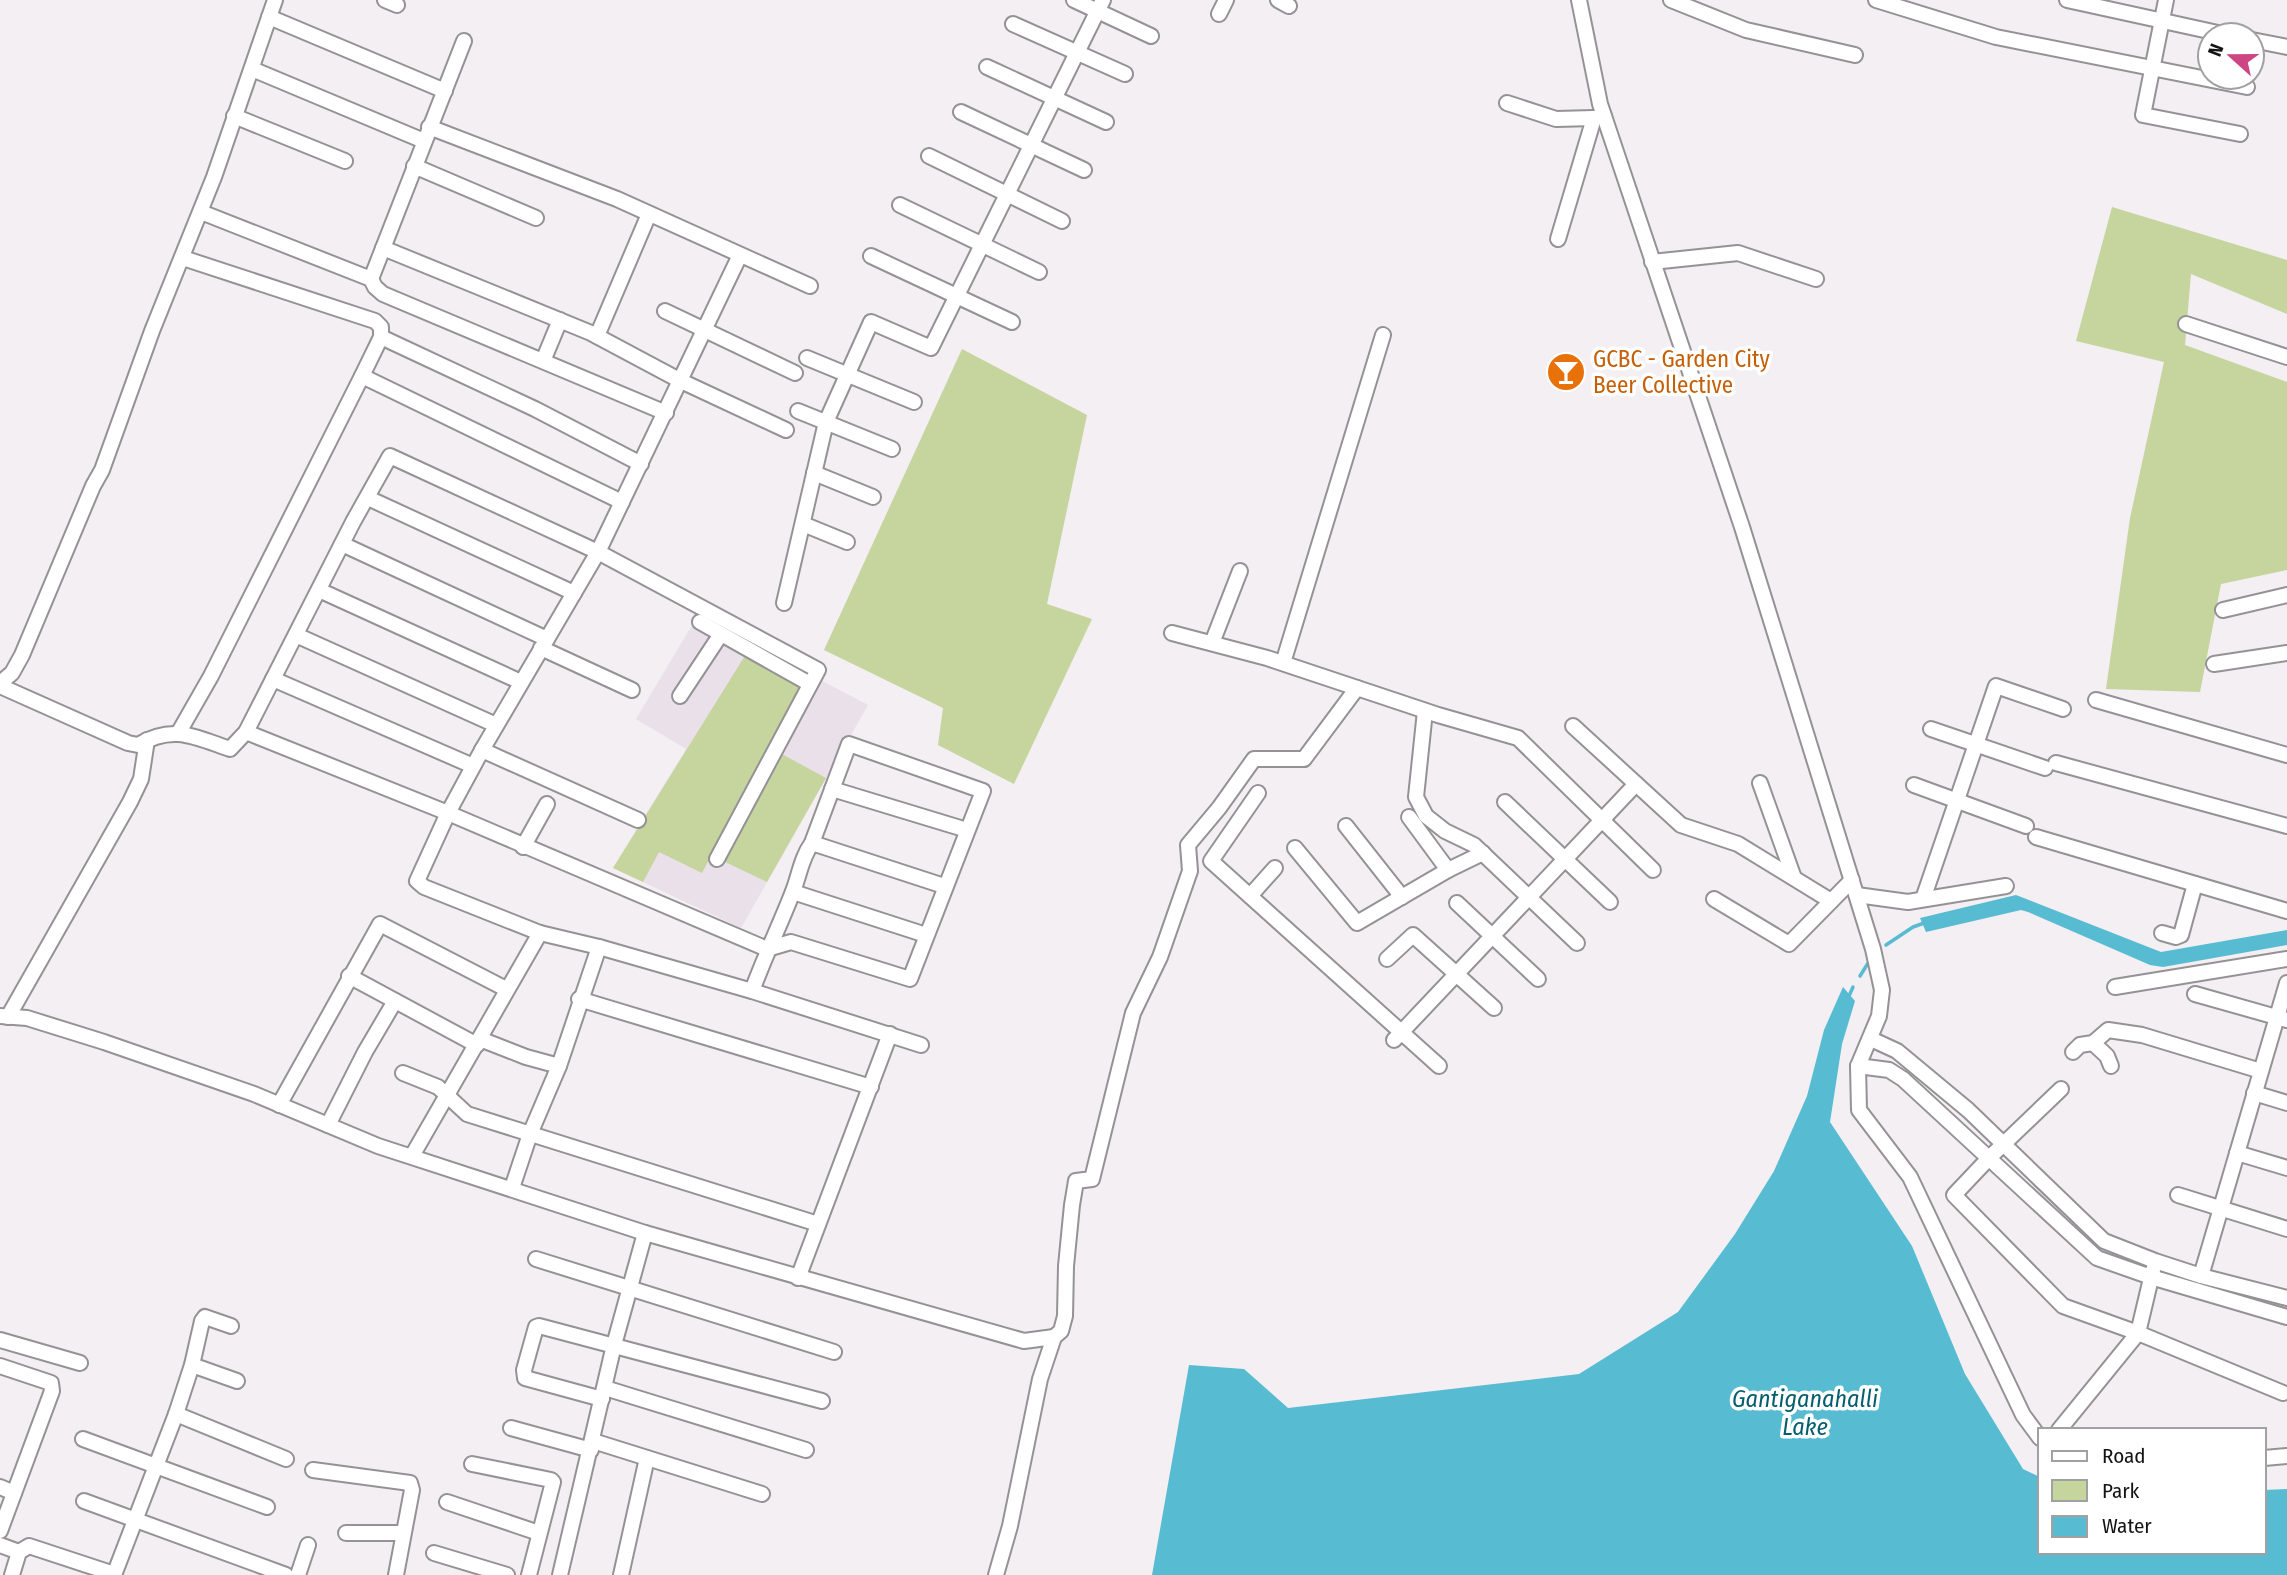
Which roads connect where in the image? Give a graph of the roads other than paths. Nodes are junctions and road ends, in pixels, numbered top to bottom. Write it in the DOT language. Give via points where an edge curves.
graph roads {
  1 [pos="275,0"];
  2 [pos="1074,0"];
  3 [pos="1226,0"];
  4 [pos="1579,0"];
  5 [pos="1671,0"];
  6 [pos="1876,0"];
  7 [pos="2067,0"];
  8 [pos="2166,0"];
  9 [pos="1100,5"];
  10 [pos="1219,14"];
  11 [pos="269,17"];
  12 [pos="2162,21"];
  13 [pos="1013,24"];
  14 [pos="2196,28"];
  15 [pos="1152,36"];
  16 [pos="464,41"];
  17 [pos="2266,43"];
  18 [pos="2287,47"];
  19 [pos="1077,52"];
  20 [pos="1855,55"];
  21 [pos="987,67"];
  22 [pos="252,69"];
  23 [pos="2152,69"];
  24 [pos="1125,74"];
  25 [pos="2196,77"];
  26 [pos="444,91"];
  27 [pos="1054,98"];
  28 [pos="1507,103"];
  29 [pos="961,112"];
  30 [pos="234,116"];
  31 [pos="1599,117"];
  32 [pos="1106,122"];
  33 [pos="426,134"];
  34 [pos="2240,134"];
  35 [pos="1031,145"];
  36 [pos="929,156"];
  37 [pos="345,161"];
  38 [pos="414,166"];
  39 [pos="1084,170"];
  40 [pos="1007,194"];
  41 [pos="900,205"];
  42 [pos="201,212"];
  43 [pos="649,214"];
  44 [pos="536,218"];
  45 [pos="1062,221"];
  46 [pos="1558,239"];
  47 [pos="982,245"];
  48 [pos="383,248"];
  49 [pos="740,255"];
  50 [pos="872,256"];
  51 [pos="183,258"];
  52 [pos="1652,262"];
  53 [pos="1039,272"];
  54 [pos="371,279"];
  55 [pos="1816,279"];
  56 [pos="810,286"];
  57 [pos="957,296"];
  58 [pos="665,311"];
  59 [pos="560,320"];
  60 [pos="1012,322"];
  61 [pos="2186,324"];
  62 [pos="705,331"];
  63 [pos="597,335"];
  64 [pos="1383,335"];
  65 [pos="381,337"];
  66 [pos="2287,357"];
  67 [pos="807,358"];
  68 [pos="543,361"];
  69 [pos="795,373"];
  70 [pos="847,374"];
  71 [pos="362,376"];
  72 [pos="681,381"];
  73 [pos="914,402"];
  74 [pos="798,411"];
  75 [pos="666,413"];
  76 [pos="826,422"];
  77 [pos="786,430"];
  78 [pos="892,449"];
  79 [pos="641,464"];
  80 [pos="814,473"];
  81 [pos="873,496"];
  82 [pos="368,498"];
  83 [pos="622,502"];
  84 [pos="803,524"];
  85 [pos="847,542"];
  86 [pos="342,544"];
  87 [pos="598,552"];
  88 [pos="1240,571"];
  89 [pos="319,590"];
  90 [pos="573,593"];
  91 [pos="2287,595"];
  92 [pos="784,603"];
  93 [pos="2223,610"];
  94 [pos="700,622"];
  95 [pos="1172,633"];
  96 [pos="721,634"];
  97 [pos="296,635"];
  98 [pos="1212,643"];
  99 [pos="544,644"];
  100 [pos="2287,653"];
  101 [pos="1283,663"];
  102 [pos="2214,664"];
  103 [pos="273,679"];
  104 [pos="521,682"];
  105 [pos="810,684"];
  106 [pos="0,685"];
  107 [pos="1357,688"];
  108 [pos="632,690"];
  109 [pos="680,696"];
  110 [pos="2096,699"];
  111 [pos="2063,709"];
  112 [pos="1426,711"];
  113 [pos="496,725"];
  114 [pos="1573,726"];
  115 [pos="1931,729"];
  116 [pos="179,732"];
  117 [pos="246,732"];
  118 [pos="147,740"];
  119 [pos="1976,745"];
  120 [pos="482,750"];
  121 [pos="2287,755"];
  122 [pos="473,766"];
  123 [pos="1760,783"];
  124 [pos="1636,784"];
  125 [pos="1914,785"];
  126 [pos="832,789"];
  127 [pos="1258,793"];
  128 [pos="1957,801"];
  129 [pos="1505,802"];
  130 [pos="547,804"];
  131 [pos="448,813"];
  132 [pos="1409,817"];
  133 [pos="638,820"];
  134 [pos="1602,820"];
  135 [pos="1346,826"];
  136 [pos="2287,826"];
  137 [pos="967,830"];
  138 [pos="812,843"];
  139 [pos="523,847"];
  140 [pos="1295,848"];
  141 [pos="1483,853"];
  142 [pos="717,859"];
  143 [pos="1565,859"];
  144 [pos="1275,868"];
  145 [pos="1448,870"];
  146 [pos="1653,870"];
  147 [pos="1794,878"];
  148 [pos="1852,880"];
  149 [pos="2195,884"];
  150 [pos="944,886"];
  151 [pos="2006,886"];
  152 [pos="793,892"];
  153 [pos="1857,895"];
  154 [pos="1250,896"];
  155 [pos="1402,897"];
  156 [pos="1530,897"];
  157 [pos="1714,899"];
  158 [pos="1923,899"];
  159 [pos="1831,901"];
  160 [pos="1610,902"];
  161 [pos="1457,903"];
  162 [pos="2287,911"];
  163 [pos="540,933"];
  164 [pos="2162,933"];
  165 [pos="926,935"];
  166 [pos="1492,936"];
  167 [pos="1577,943"];
  168 [pos="599,947"];
  169 [pos="767,949"];
  170 [pos="1387,959"];
  171 [pos="2287,959"];
  172 [pos="1457,974"];
  173 [pos="349,976"];
  174 [pos="1538,979"];
  175 [pos="2287,984"];
  176 [pos="2115,987"];
  177 [pos="506,989"];
  178 [pos="752,991"];
  179 [pos="2195,994"];
  180 [pos="579,999"];
  181 [pos="395,1001"];
  182 [pos="1494,1008"];
  183 [pos="4,1016"];
  184 [pos="2282,1019"];
  185 [pos="890,1034"];
  186 [pos="1398,1037"];
  187 [pos="1871,1039"];
  188 [pos="479,1042"];
  189 [pos="2093,1043"];
  190 [pos="921,1045"];
  191 [pos="2073,1052"];
  192 [pos="559,1066"];
  193 [pos="1439,1066"];
  194 [pos="1858,1066"];
  195 [pos="2110,1066"];
  196 [pos="2261,1072"];
  197 [pos="403,1073"];
  198 [pos="871,1087"];
  199 [pos="2062,1088"];
  200 [pos="2255,1093"];
  201 [pos="446,1095"];
  202 [pos="2287,1102"];
  203 [pos="279,1105"];
  204 [pos="328,1125"];
  205 [pos="530,1135"];
  206 [pos="2004,1144"];
  207 [pos="2237,1153"];
  208 [pos="412,1156"];
  209 [pos="1990,1157"];
  210 [pos="2287,1168"];
  211 [pos="512,1188"];
  212 [pos="2178,1195"];
  213 [pos="2221,1208"];
  214 [pos="818,1224"];
  215 [pos="2287,1229"];
  216 [pos="645,1233"];
  217 [pos="536,1259"];
  218 [pos="2155,1261"];
  219 [pos="2201,1276"];
  220 [pos="2151,1277"];
  221 [pos="798,1278"];
  222 [pos="629,1287"];
  223 [pos="2287,1298"];
  224 [pos="2287,1317"];
  225 [pos="231,1326"];
  226 [pos="2138,1333"];
  227 [pos="1054,1337"];
  228 [pos="0,1340"];
  229 [pos="614,1345"];
  230 [pos="834,1352"];
  231 [pos="80,1363"];
  232 [pos="192,1365"];
  233 [pos="0,1366"];
  234 [pos="237,1381"];
  235 [pos="603,1393"];
  236 [pos="2283,1393"];
  237 [pos="822,1401"];
  238 [pos="176,1414"];
  239 [pos="511,1428"];
  240 [pos="2061,1428"];
  241 [pos="2038,1435"];
  242 [pos="83,1439"];
  243 [pos="592,1446"];
  244 [pos="806,1450"];
  245 [pos="2287,1456"];
  246 [pos="647,1458"];
  247 [pos="2266,1458"];
  248 [pos="286,1459"];
  249 [pos="472,1464"];
  250 [pos="155,1465"];
  251 [pos="313,1471"];
  252 [pos="0,1487"];
  253 [pos="14,1493"];
  254 [pos="762,1494"];
  255 [pos="84,1501"];
  256 [pos="447,1502"];
  257 [pos="267,1507"];
  258 [pos="134,1520"];
  259 [pos="0,1531"];
  260 [pos="346,1533"];
  261 [pos="403,1533"];
  262 [pos="539,1533"];
  263 [pos="0,1545"];
  264 [pos="308,1545"];
  265 [pos="19,1552"];
  266 [pos="434,1553"];
  267 [pos="114,1574"];
  268 [pos="12,1575"];
  269 [pos="286,1575"];
  270 [pos="298,1575"];
  271 [pos="396,1575"];
  272 [pos="507,1575"];
  273 [pos="529,1575"];
  274 [pos="560,1575"];
  275 [pos="621,1575"];
  276 [pos="996,1575"];
  1 -- 11 [label="street"];
  2 -- 9 [label="street"];
  3 -- 10 [label="street"];
  4 -- 31 [label="street"];
  5 -- 20 [label="street" via="1746,30"];
  6 -- 23 [label="street" via="1996,37"];
  7 -- 12 [label="street"];
  8 -- 12 [label="street"];
  9 -- 15 [label="street"];
  9 -- 19 [label="street"];
  11 -- 22 [label="street"];
  11 -- 26 [label="street"];
  12 -- 14 [label="street"];
  12 -- 23 [label="street"];
  13 -- 19 [label="street"];
  16 -- 26 [label="street"];
  17 -- 18 [label="street"];
  19 -- 24 [label="street"];
  19 -- 27 [label="street"];
  21 -- 27 [label="street"];
  22 -- 30 [label="street"];
  22 -- 33 [label="street"];
  23 -- 25 [label="street"];
  23 -- 34 [label="street" via="2143,115"];
  26 -- 33 [label="street"];
  27 -- 32 [label="street"];
  27 -- 35 [label="street"];
  28 -- 31 [label="street" via="1556,119"];
  29 -- 35 [label="street"];
  30 -- 37 [label="street"];
  30 -- 42 [label="street"];
  31 -- 46 [label="street"];
  31 -- 52 [label="street"];
  33 -- 38 [label="street"];
  33 -- 43 [label="street"];
  35 -- 39 [label="street"];
  35 -- 40 [label="street"];
  36 -- 40 [label="street"];
  38 -- 44 [label="street"];
  38 -- 48 [label="street"];
  40 -- 45 [label="street"];
  40 -- 47 [label="street"];
  41 -- 47 [label="street"];
  42 -- 51 [label="street"];
  42 -- 54 [label="street"];
  43 -- 49 [label="street"];
  43 -- 63 [label="street"];
  47 -- 53 [label="street"];
  47 -- 57 [label="street"];
  48 -- 54 [label="street"];
  48 -- 59 [label="street"];
  49 -- 56 [label="street"];
  49 -- 62 [label="street"];
  50 -- 57 [label="street"];
  51 -- 65 [label="street" via="375,321 381,327"];
  51 -- 106 [label="street" via="102,470 22,655"];
  52 -- 55 [label="street" via="1738,253"];
  52 -- 148 [label="street"];
  54 -- 68 [label="street" via="383,294"];
  57 -- 60 [label="street"];
  57 -- 70 [label="street" via="931,348 870,322"];
  58 -- 62 [label="street"];
  59 -- 63 [label="street"];
  59 -- 68 [label="street"];
  61 -- 66 [label="street"];
  62 -- 69 [label="street"];
  62 -- 72 [label="street"];
  63 -- 72 [label="street"];
  64 -- 101 [label="street"];
  65 -- 71 [label="street"];
  65 -- 79 [label="street"];
  67 -- 70 [label="street"];
  68 -- 75 [label="street"];
  70 -- 73 [label="street"];
  70 -- 76 [label="street"];
  71 -- 83 [label="street"];
  71 -- 116 [label="street"];
  72 -- 75 [label="street"];
  72 -- 77 [label="street"];
  74 -- 76 [label="street"];
  75 -- 79 [label="street"];
  76 -- 78 [label="street"];
  76 -- 80 [label="street"];
  79 -- 83 [label="street"];
  80 -- 81 [label="street"];
  80 -- 84 [label="street"];
  82 -- 86 [label="street"];
  82 -- 87 [label="street" via="390,456"];
  82 -- 90 [label="street"];
  83 -- 87 [label="street"];
  84 -- 85 [label="street"];
  84 -- 92 [label="street"];
  86 -- 89 [label="street"];
  86 -- 99 [label="street"];
  87 -- 90 [label="street"];
  87 -- 105 [label="street" via="818,670"];
  88 -- 98 [label="street"];
  89 -- 97 [label="street"];
  89 -- 104 [label="street"];
  90 -- 99 [label="street"];
  91 -- 93 [label="street"];
  94 -- 96 [label="street"];
  95 -- 98 [label="street"];
  96 -- 105 [label="street"];
  96 -- 109 [label="street"];
  97 -- 103 [label="street"];
  97 -- 113 [label="street"];
  98 -- 101 [label="street"];
  99 -- 104 [label="street"];
  99 -- 108 [label="street"];
  100 -- 102 [label="street"];
  101 -- 107 [label="street"];
  103 -- 117 [label="street"];
  103 -- 122 [label="street"];
  104 -- 113 [label="street"];
  105 -- 142 [label="street"];
  106 -- 118 [label="street" via="128,743 138,745"];
  107 -- 112 [label="street"];
  107 -- 227 [label="street" via="1304,759 1254,759 1188,845 1190,871 1160,957 1133,1013 1091,1179 1076,1181 1065,1317"];
  110 -- 121 [label="street"];
  111 -- 119 [label="street" via="1996,686"];
  112 -- 134 [label="street" via="1518,738"];
  112 -- 141 [label="street" via="1416,797 1426,816"];
  113 -- 120 [label="street"];
  114 -- 124 [label="street"];
  115 -- 119 [label="street"];
  116 -- 117 [label="street" via="230,749"];
  116 -- 118 [label="street"];
  117 -- 131 [label="street"];
  118 -- 183 [label="street" via="141,779 130,802"];
  119 -- 128 [label="street"];
  119 -- 136 [label="street"];
  120 -- 122 [label="street"];
  120 -- 133 [label="street"];
  122 -- 131 [label="street"];
  123 -- 147 [label="street"];
  124 -- 134 [label="street"];
  124 -- 147 [label="street" via="1681,825 1738,844"];
  125 -- 128 [label="street"];
  126 -- 137 [label="street"];
  126 -- 137 [label="street" via="849,744 983,791"];
  126 -- 138 [label="street"];
  127 -- 154 [label="street" via="1211,860"];
  128 -- 149 [label="street" via="2031,832"];
  128 -- 158 [label="street"];
  129 -- 143 [label="street"];
  130 -- 139 [label="street"];
  131 -- 139 [label="street"];
  131 -- 163 [label="street" via="417,881"];
  132 -- 145 [label="street"];
  134 -- 143 [label="street"];
  134 -- 146 [label="street"];
  135 -- 155 [label="street"];
  137 -- 150 [label="street"];
  138 -- 150 [label="street"];
  138 -- 152 [label="street"];
  139 -- 169 [label="street"];
  140 -- 155 [label="street" via="1357,923"];
  141 -- 145 [label="street"];
  141 -- 156 [label="street"];
  143 -- 156 [label="street"];
  143 -- 160 [label="street"];
  144 -- 154 [label="street"];
  145 -- 155 [label="street"];
  147 -- 159 [label="street"];
  148 -- 153 [label="street"];
  148 -- 159 [label="street"];
  149 -- 162 [label="street"];
  149 -- 164 [label="street" via="2181,935"];
  150 -- 165 [label="street"];
  151 -- 158 [label="street"];
  152 -- 165 [label="street"];
  152 -- 169 [label="street"];
  153 -- 158 [label="street" via="1908,902"];
  153 -- 187 [label="street" via="1882,990"];
  154 -- 186 [label="street"];
  156 -- 166 [label="street"];
  156 -- 167 [label="street"];
  157 -- 159 [label="street" via="1789,943"];
  161 -- 166 [label="street"];
  163 -- 168 [label="street"];
  163 -- 177 [label="street"];
  165 -- 169 [label="street" via="910,979 792,942"];
  166 -- 172 [label="street"];
  166 -- 174 [label="street"];
  168 -- 178 [label="street"];
  168 -- 180 [label="street"];
  169 -- 178 [label="street"];
  170 -- 172 [label="street" via="1413,935"];
  171 -- 176 [label="street"];
  172 -- 182 [label="street"];
  172 -- 186 [label="street"];
  173 -- 177 [label="street" via="380,924"];
  173 -- 181 [label="street"];
  173 -- 203 [label="street"];
  175 -- 184 [label="street"];
  177 -- 188 [label="street"];
  178 -- 185 [label="street"];
  179 -- 184 [label="street"];
  180 -- 192 [label="street"];
  180 -- 198 [label="street"];
  181 -- 188 [label="street"];
  181 -- 204 [label="street"];
  183 -- 203 [label="street" via="27,1018 104,1042"];
  184 -- 196 [label="street"];
  185 -- 190 [label="street"];
  185 -- 198 [label="street"];
  186 -- 193 [label="street"];
  187 -- 194 [label="street"];
  187 -- 206 [label="street" via="1897,1051"];
  188 -- 192 [label="street"];
  188 -- 201 [label="street"];
  189 -- 191 [label="street" via="2080,1045"];
  189 -- 195 [label="street" via="2107,1056"];
  189 -- 196 [label="street" via="2108,1030 2142,1035"];
  192 -- 205 [label="street"];
  194 -- 209 [label="street" via="1889,1070 1903,1079"];
  194 -- 241 [label="street" via="1859,1110 1910,1177 2023,1415"];
  196 -- 200 [label="street"];
  197 -- 201 [label="street"];
  198 -- 214 [label="street"];
  199 -- 206 [label="street"];
  200 -- 202 [label="street"];
  200 -- 207 [label="street"];
  201 -- 205 [label="street" via="467,1114"];
  201 -- 208 [label="street"];
  203 -- 204 [label="street"];
  204 -- 208 [label="street"];
  205 -- 211 [label="street"];
  205 -- 214 [label="street"];
  206 -- 209 [label="street"];
  206 -- 218 [label="street" via="2104,1241"];
  207 -- 210 [label="street"];
  207 -- 213 [label="street"];
  208 -- 211 [label="street"];
  209 -- 220 [label="street" via="2097,1258"];
  209 -- 226 [label="street" via="1954,1195 2063,1306"];
  211 -- 216 [label="street"];
  212 -- 213 [label="street"];
  213 -- 215 [label="street"];
  213 -- 219 [label="street"];
  214 -- 221 [label="street"];
  216 -- 221 [label="street"];
  216 -- 222 [label="street"];
  217 -- 222 [label="street"];
  218 -- 219 [label="street"];
  218 -- 220 [label="street"];
  219 -- 223 [label="street"];
  220 -- 224 [label="street"];
  220 -- 226 [label="street"];
  221 -- 227 [label="street" via="1024,1341"];
  222 -- 229 [label="street"];
  222 -- 230 [label="street"];
  225 -- 232 [label="street" via="205,1317"];
  226 -- 236 [label="street"];
  226 -- 240 [label="street"];
  227 -- 276 [label="street" via="1040,1379"];
  228 -- 231 [label="street"];
  229 -- 235 [label="street"];
  229 -- 235 [label="street" via="539,1326 524,1370 525,1378"];
  229 -- 237 [label="street"];
  232 -- 234 [label="street"];
  232 -- 238 [label="street"];
  233 -- 253 [label="street" via="51,1383 52,1391"];
  235 -- 243 [label="street"];
  235 -- 244 [label="street"];
  238 -- 248 [label="street"];
  238 -- 250 [label="street"];
  239 -- 243 [label="street"];
  242 -- 250 [label="street"];
  243 -- 246 [label="street"];
  243 -- 274 [label="street"];
  245 -- 247 [label="street"];
  246 -- 254 [label="street"];
  246 -- 275 [label="street"];
  249 -- 262 [label="street" via="551,1480"];
  250 -- 257 [label="street"];
  250 -- 258 [label="street"];
  251 -- 261 [label="street" via="410,1483"];
  252 -- 253 [label="street"];
  253 -- 259 [label="street"];
  255 -- 258 [label="street"];
  256 -- 262 [label="street"];
  258 -- 267 [label="street"];
  258 -- 269 [label="street"];
  260 -- 261 [label="street"];
  261 -- 271 [label="street"];
  262 -- 273 [label="street"];
  263 -- 265 [label="street"];
  264 -- 270 [label="street"];
  265 -- 267 [label="street" via="29,1546"];
  265 -- 268 [label="street"];
  266 -- 272 [label="street"];
}
